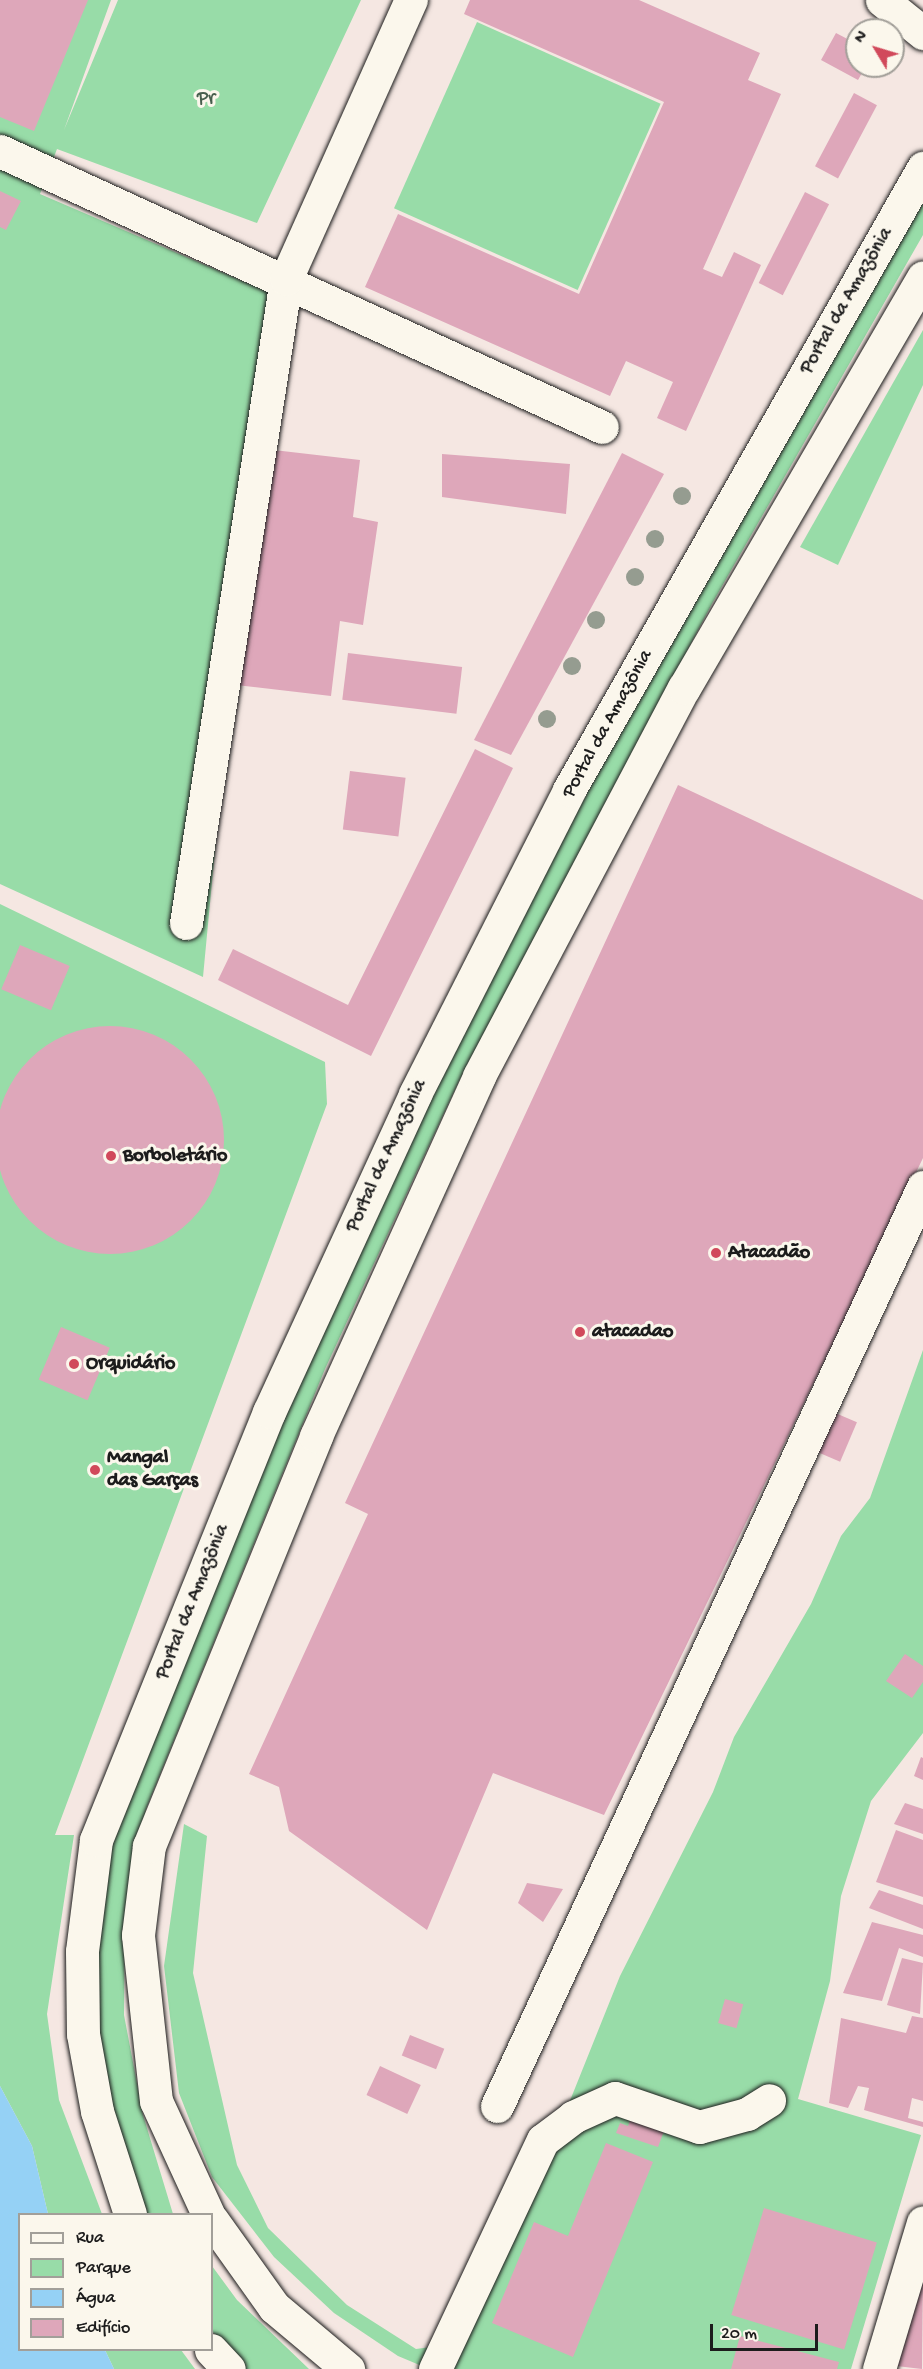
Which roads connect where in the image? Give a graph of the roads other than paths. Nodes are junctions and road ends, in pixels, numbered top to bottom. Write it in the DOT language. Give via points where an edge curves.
graph roads {
  1 [pos="411,0"];
  2 [pos="882,0"];
  3 [pos="923,33"];
  4 [pos="0,151"];
  5 [pos="923,168"];
  6 [pos="923,278"];
  7 [pos="286,279"];
  8 [pos="602,427"];
  9 [pos="186,923"];
  10 [pos="923,1187"];
  11 [pos="769,2100"];
  12 [pos="497,2106"];
  13 [pos="130,2213"];
  14 [pos="208,2213"];
  15 [pos="213,2221"];
  16 [pos="923,2222"];
  17 [pos="213,2351"];
  18 [pos="229,2369"];
  19 [pos="348,2369"];
  20 [pos="435,2369"];
  21 [pos="879,2369"];
  1 -- 7 [label="street"];
  2 -- 3 [label="street"];
  4 -- 7 [label="street"];
  5 -- 13 [label="street, Portal da Amazônia" via="569,790 415,1094 269,1412 96,1840 82,1951 83,2034 97,2111"];
  6 -- 14 [label="street" via="684,688 478,1076 316,1436 149,1846 138,1935 156,2101"];
  7 -- 8 [label="street"];
  7 -- 9 [label="street"];
  10 -- 12 [label="street"];
  11 -- 20 [label="street" via="747,2114 699,2127 615,2098 573,2117 543,2140"];
  15 -- 19 [label="street" via="274,2307"];
  16 -- 21 [label="street"];
  17 -- 18 [label="street"];
}
